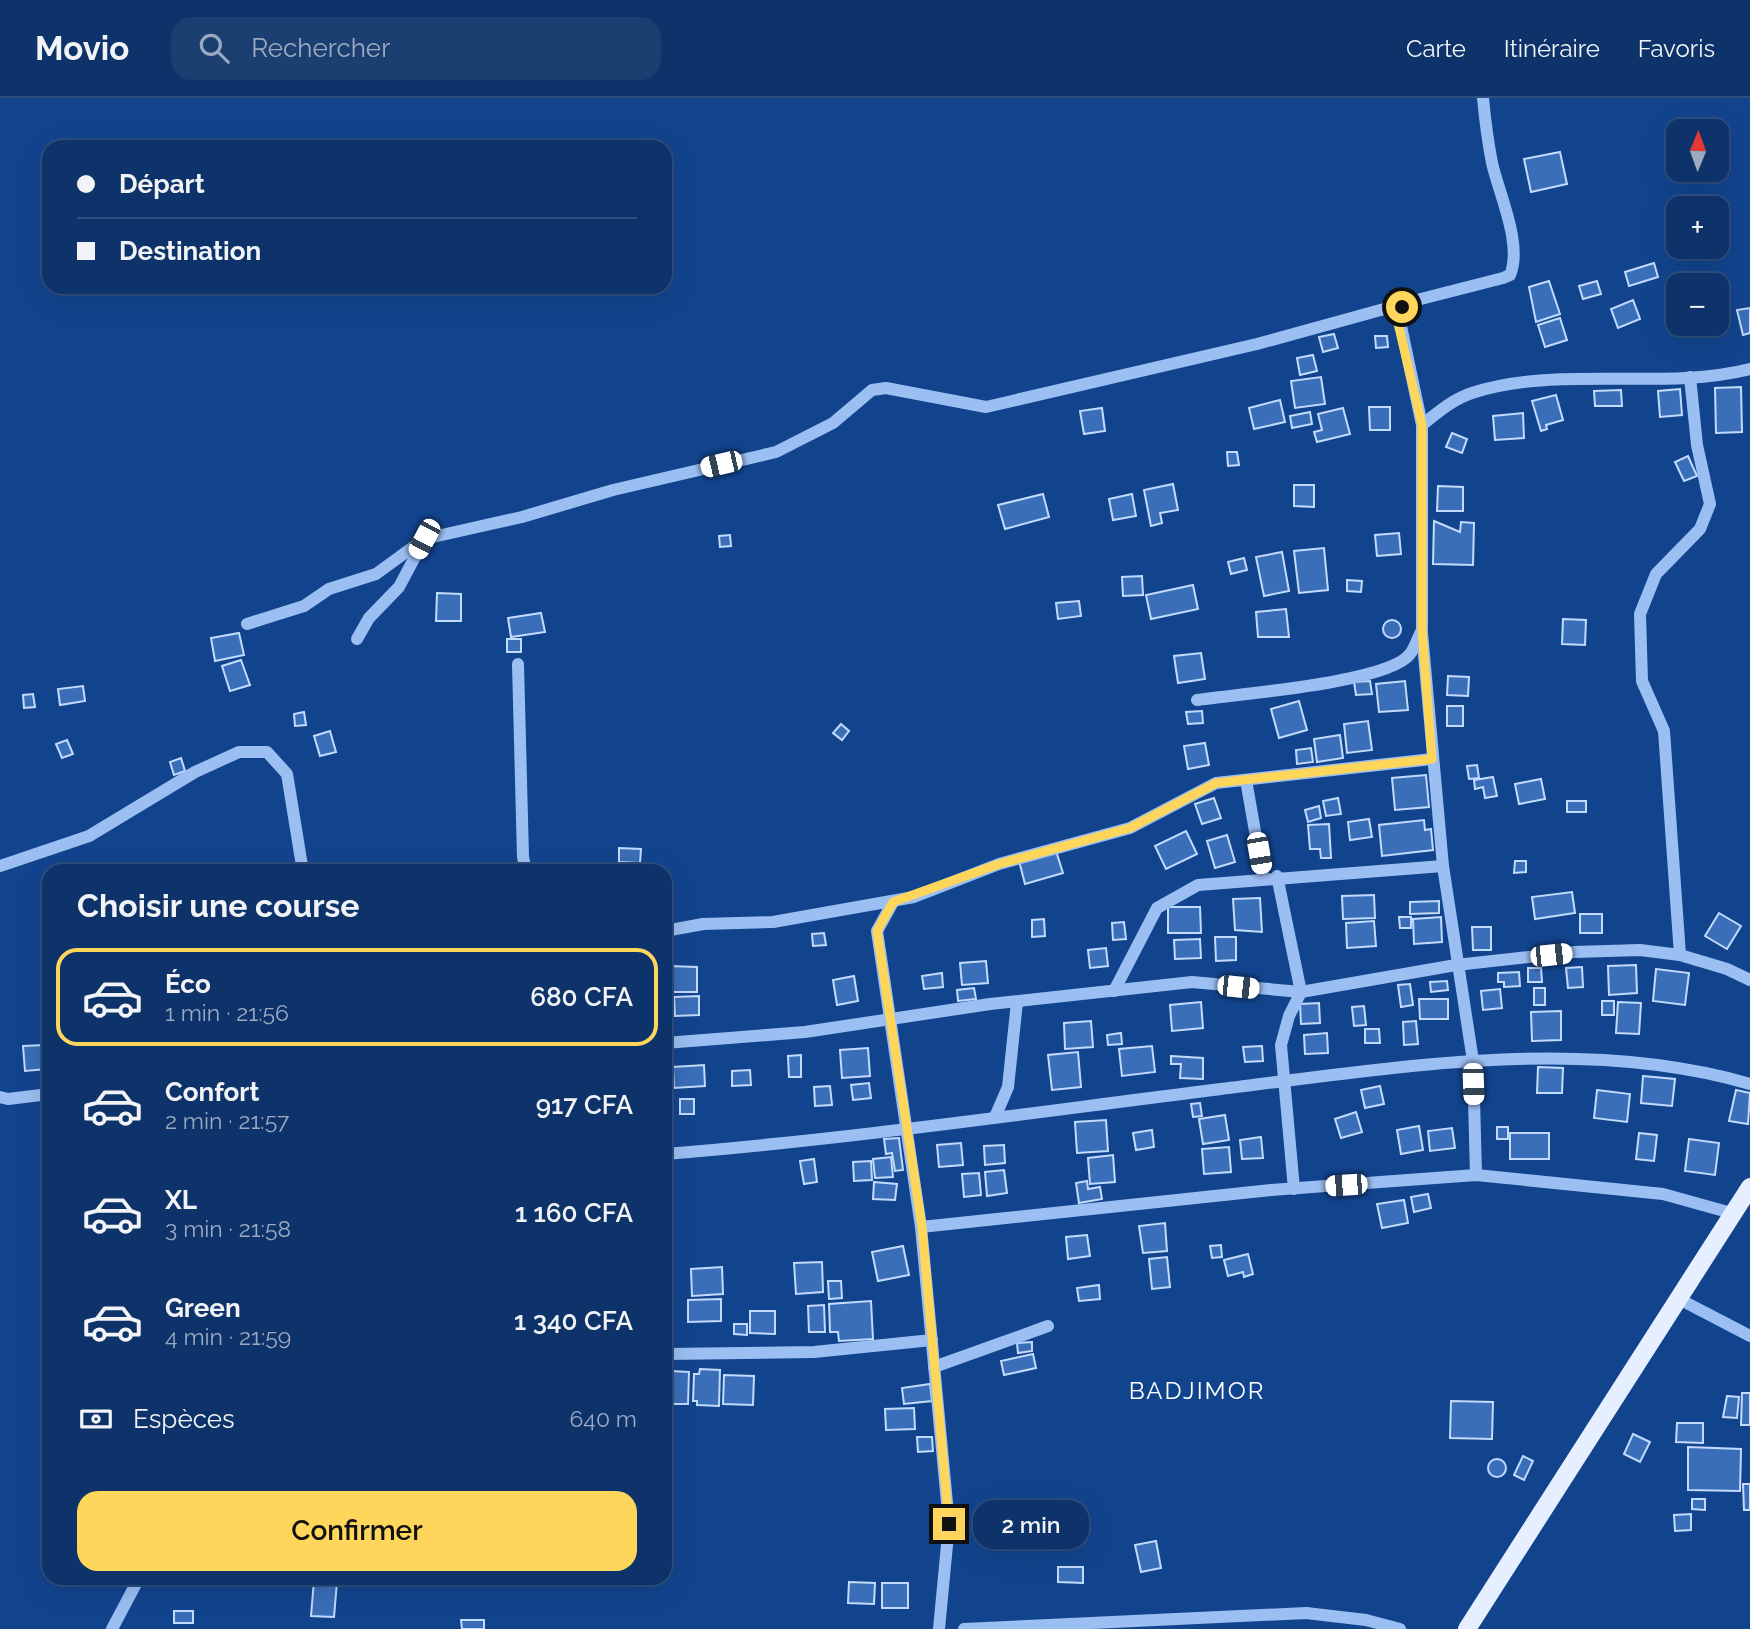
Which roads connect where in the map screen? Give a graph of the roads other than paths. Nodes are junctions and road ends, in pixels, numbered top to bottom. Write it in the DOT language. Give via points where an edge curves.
graph roads {
  1 [pos="1483,98"];
  2 [pos="1413,301"];
  3 [pos="1750,369"];
  4 [pos="1690,377"];
  5 [pos="1422,425"];
  6 [pos="424,539"];
  7 [pos="247,624"];
  8 [pos="1422,630"];
  9 [pos="357,639"];
  10 [pos="518,664"];
  11 [pos="1197,700"];
  12 [pos="1432,759"];
  13 [pos="1245,780"];
  14 [pos="302,864"];
  15 [pos="524,864"];
  16 [pos="0,866"];
  17 [pos="1443,866"];
  18 [pos="1277,876"];
  19 [pos="1263,877"];
  20 [pos="893,902"];
  21 [pos="672,930"];
  22 [pos="1680,955"];
  23 [pos="1456,965"];
  24 [pos="1750,980"];
  25 [pos="1114,991"];
  26 [pos="1301,992"];
  27 [pos="1017,1002"];
  28 [pos="892,1021"];
  29 [pos="672,1042"];
  30 [pos="1473,1061"];
  31 [pos="1282,1082"];
  32 [pos="1750,1084"];
  33 [pos="42,1095"];
  34 [pos="0,1097"];
  35 [pos="995,1117"];
  36 [pos="907,1128"];
  37 [pos="672,1153"];
  38 [pos="1476,1175"];
  39 [pos="1750,1187"];
  40 [pos="1294,1189"];
  41 [pos="1735,1214"];
  42 [pos="922,1227"];
  43 [pos="1679,1299"];
  44 [pos="1048,1326"];
  45 [pos="1750,1336"];
  46 [pos="932,1340"];
  47 [pos="672,1354"];
  48 [pos="934,1367"];
  49 [pos="135,1585"];
  50 [pos="112,1629"];
  51 [pos="939,1629"];
  52 [pos="964,1629"];
  53 [pos="1400,1629"];
  54 [pos="1468,1629"];
  1 -- 2 [label="street" via="1515,263 1510,275 1503,278"];
  2 -- 5 [label="street" via="1398,312 1397,319"];
  2 -- 6 [label="street" via="1257,344 986,407 886,387 873,390 833,423 776,452"];
  3 -- 4 [label="street"];
  4 -- 5 [label="street" via="1549,381 1504,387 1471,393"];
  4 -- 22 [label="street" via="1697,445 1710,504 1700,529 1656,574 1640,614 1642,681 1664,731"];
  5 -- 8 [label="street"];
  6 -- 7 [label="street" via="376,575 329,589 304,606"];
  6 -- 9 [label="street" via="398,587 369,618"];
  8 -- 11 [label="street" via="1409,656 1380,671"];
  8 -- 12 [label="street"];
  10 -- 15 [label="street"];
  12 -- 13 [label="street"];
  12 -- 17 [label="street"];
  13 -- 19 [label="street"];
  13 -- 20 [label="street" via="1216,783 1130,828 999,864"];
  14 -- 16 [label="street" via="286,774 267,752 239,752 195,772 89,836"];
  17 -- 18 [label="street"];
  17 -- 23 [label="street"];
  18 -- 19 [label="street"];
  18 -- 26 [label="street"];
  19 -- 25 [label="street" via="1198,884 1157,908"];
  20 -- 21 [label="street" via="772,922"];
  20 -- 28 [label="street" via="877,931"];
  22 -- 23 [label="street" via="1640,950"];
  22 -- 24 [label="street"];
  23 -- 26 [label="street"];
  23 -- 30 [label="street"];
  25 -- 26 [label="street" via="1192,982"];
  25 -- 27 [label="street"];
  26 -- 31 [label="street" via="1281,1045"];
  27 -- 28 [label="street"];
  27 -- 35 [label="street" via="1008,1087"];
  28 -- 29 [label="street"];
  28 -- 36 [label="street"];
  30 -- 31 [label="street"];
  30 -- 32 [label="street" via="1603,1061 1700,1070"];
  30 -- 38 [label="street"];
  31 -- 35 [label="street"];
  31 -- 40 [label="street"];
  33 -- 34 [label="street"];
  35 -- 36 [label="street"];
  36 -- 37 [label="street"];
  36 -- 42 [label="street"];
  38 -- 40 [label="street"];
  38 -- 41 [label="street" via="1663,1194"];
  39 -- 41 [label="main road"];
  40 -- 42 [label="street"];
  41 -- 43 [label="main road"];
  42 -- 46 [label="street"];
  43 -- 45 [label="street"];
  43 -- 54 [label="main road"];
  44 -- 48 [label="street"];
  46 -- 47 [label="street" via="814,1352"];
  46 -- 48 [label="street"];
  48 -- 51 [label="street" via="949,1524"];
  49 -- 50 [label="street"];
  52 -- 53 [label="street" via="1306,1613"];
}
